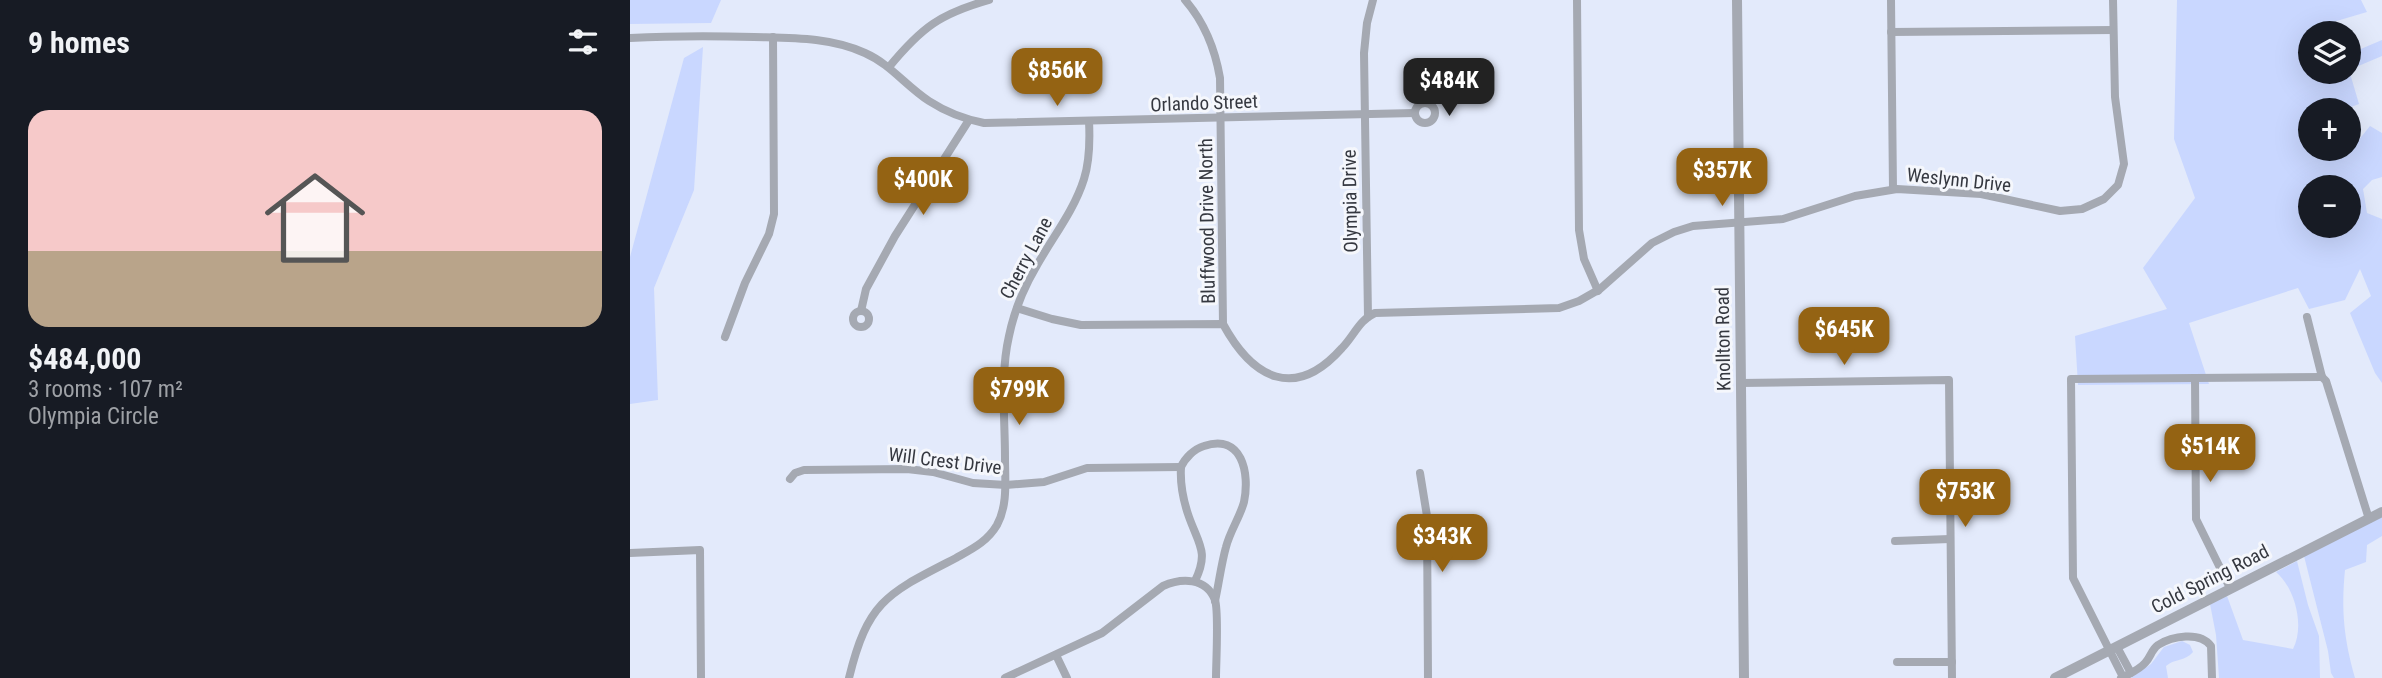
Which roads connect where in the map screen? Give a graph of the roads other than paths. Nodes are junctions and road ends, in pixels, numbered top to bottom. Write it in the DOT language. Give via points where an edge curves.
graph roads {
  1 [pos="989,0"];
  2 [pos="1185,0"];
  3 [pos="1373,0"];
  4 [pos="1577,0"];
  5 [pos="1737,0"];
  6 [pos="1891,0"];
  7 [pos="2113,0"];
  8 [pos="2113,30"];
  9 [pos="1891,32"];
  10 [pos="773,37"];
  11 [pos="630,38"];
  12 [pos="889,67"];
  13 [pos="1365,113"];
  14 [pos="1415,113"];
  15 [pos="1221,119"];
  16 [pos="969,120"];
  17 [pos="1088,121"];
  18 [pos="1893,189"];
  19 [pos="1739,223"];
  20 [pos="1598,291"];
  21 [pos="1017,309"];
  22 [pos="861,311"];
  23 [pos="1368,317"];
  24 [pos="2307,317"];
  25 [pos="1223,324"];
  26 [pos="725,337"];
  27 [pos="2322,377"];
  28 [pos="2195,378"];
  29 [pos="1741,383"];
  30 [pos="1181,467"];
  31 [pos="1420,473"];
  32 [pos="790,479"];
  33 [pos="1006,485"];
  34 [pos="2382,512"];
  35 [pos="2369,519"];
  36 [pos="1950,539"];
  37 [pos="1895,541"];
  38 [pos="630,553"];
  39 [pos="1195,581"];
  40 [pos="2230,588"];
  41 [pos="1215,601"];
  42 [pos="2113,649"];
  43 [pos="1056,655"];
  44 [pos="1897,662"];
  45 [pos="1952,662"];
  46 [pos="2125,676"];
  47 [pos="701,678"];
  48 [pos="849,678"];
  49 [pos="1005,678"];
  50 [pos="1067,678"];
  51 [pos="1216,678"];
  52 [pos="1428,678"];
  53 [pos="1744,678"];
  54 [pos="1952,678"];
  55 [pos="2055,678"];
  56 [pos="2212,678"];
  1 -- 12 [label="street" via="934,21"];
  2 -- 15 [label="street, Bluffwood Drive North" via="1213,49 1220,78"];
  3 -- 13 [label="street, Olympia Drive" via="1365,40"];
  4 -- 20 [label="street" via="1579,230 1584,259"];
  5 -- 19 [label="street, Knollton Road"];
  6 -- 9 [label="street"];
  7 -- 8 [label="street"];
  8 -- 9 [label="street"];
  8 -- 18 [label="street, Weslynn Drive" via="2115,107 2124,164 2111,194 2092,206 2064,211 1981,194"];
  9 -- 18 [label="street"];
  10 -- 11 [label="street, Orlando Street"];
  10 -- 12 [label="street, Orlando Street" via="838,44"];
  10 -- 26 [label="street" via="774,214"];
  12 -- 16 [label="street, Orlando Street" via="929,101"];
  13 -- 14 [label="street, Orlando Street"];
  13 -- 15 [label="street, Orlando Street"];
  13 -- 23 [label="street, Olympia Drive"];
  15 -- 17 [label="street, Orlando Street"];
  15 -- 25 [label="street, Bluffwood Drive North"];
  16 -- 17 [label="street, Orlando Street" via="993,124"];
  16 -- 22 [label="street" via="895,236 866,289"];
  17 -- 21 [label="street, Cherry Lane" via="1089,157 1082,187"];
  18 -- 19 [label="street, Weslynn Drive" via="1855,196 1794,217"];
  19 -- 20 [label="street, Weslynn Drive" via="1710,223 1667,234"];
  19 -- 29 [label="street, Knollton Road"];
  20 -- 23 [label="street, Weslynn Drive" via="1549,309 1383,311"];
  21 -- 25 [label="street" via="1081,325"];
  21 -- 33 [label="street, Cherry Lane" via="1004,365"];
  23 -- 25 [label="street" via="1325,364 1285,379 1265,373"];
  24 -- 27 [label="street"];
  27 -- 28 [label="street"];
  27 -- 35 [label="street"];
  28 -- 40 [label="street" via="2196,519"];
  28 -- 42 [label="street" via="2071,379 2073,578"];
  29 -- 36 [label="street" via="1948,380"];
  29 -- 53 [label="street, Knollton Road"];
  30 -- 33 [label="street, Will Crest Drive" via="1087,468 1044,482"];
  30 -- 39 [label="street" via="1188,514 1203,551"];
  30 -- 41 [label="street" via="1190,455 1210,444 1231,446 1242,460 1244,501 1226,547"];
  31 -- 52 [label="street" via="1427,516"];
  32 -- 33 [label="street, Will Crest Drive" via="804,470 907,469"];
  33 -- 48 [label="street, Cherry Lane" via="1000,520 986,539 908,583 878,607 862,634"];
  34 -- 35 [label="street, Cold Spring Road"];
  35 -- 40 [label="street, Cold Spring Road"];
  36 -- 37 [label="street"];
  36 -- 45 [label="street"];
  38 -- 47 [label="street" via="700,550"];
  39 -- 41 [label="street"];
  39 -- 43 [label="street" via="1163,586 1108,629"];
  40 -- 42 [label="street, Cold Spring Road"];
  41 -- 51 [label="street"];
  42 -- 46 [label="street"];
  42 -- 55 [label="street, Cold Spring Road"];
  43 -- 49 [label="street"];
  43 -- 50 [label="street"];
  44 -- 45 [label="street"];
  45 -- 54 [label="street"];
  46 -- 56 [label="street" via="2145,663 2160,644 2196,636 2211,646"];
}
